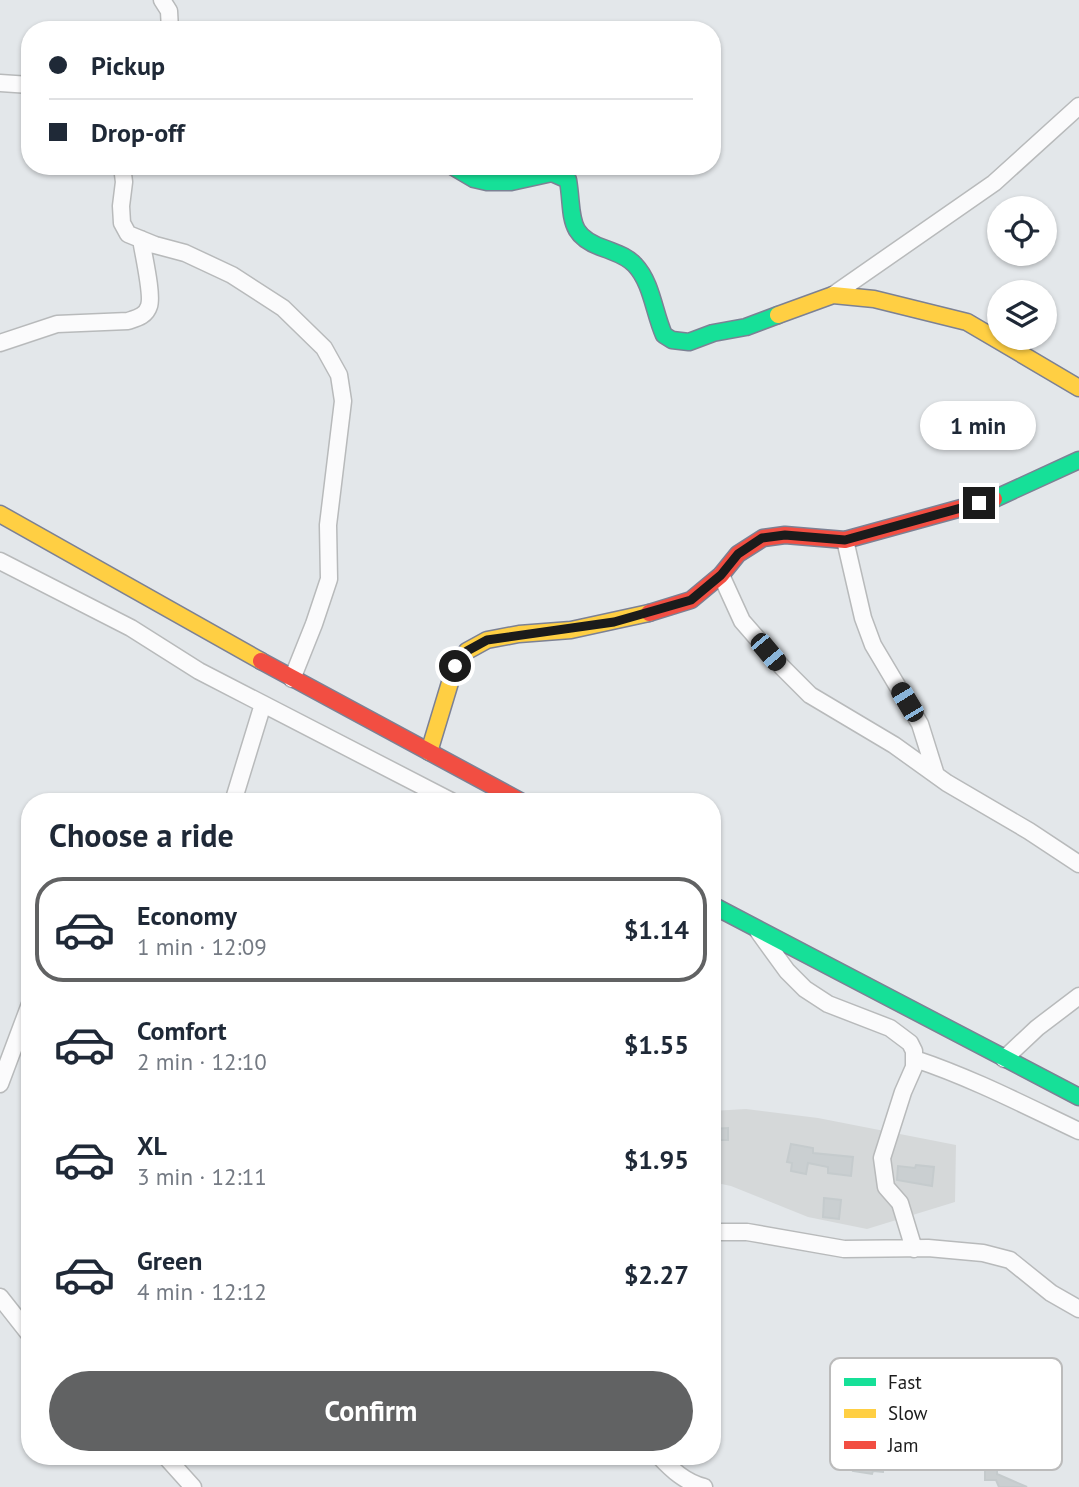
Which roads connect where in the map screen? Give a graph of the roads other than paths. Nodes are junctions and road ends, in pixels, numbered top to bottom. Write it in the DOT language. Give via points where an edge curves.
graph roads {
  1 [pos="162,0"];
  2 [pos="170,21"];
  3 [pos="0,83"];
  4 [pos="21,84"];
  5 [pos="1079,106"];
  6 [pos="123,175"];
  7 [pos="467,175"];
  8 [pos="543,175"];
  9 [pos="557,175"];
  10 [pos="141,239"];
  11 [pos="833,295"];
  12 [pos="0,343"];
  13 [pos="1079,388"];
  14 [pos="1079,460"];
  15 [pos="0,514"];
  16 [pos="845,540"];
  17 [pos="0,561"];
  18 [pos="721,575"];
  19 [pos="292,679"];
  20 [pos="263,704"];
  21 [pos="429,752"];
  22 [pos="936,775"];
  23 [pos="236,793"];
  24 [pos="436,793"];
  25 [pos="505,793"];
  26 [pos="1079,864"];
  27 [pos="721,910"];
  28 [pos="756,929"];
  29 [pos="1079,996"];
  30 [pos="21,1028"];
  31 [pos="915,1059"];
  32 [pos="1004,1059"];
  33 [pos="0,1084"];
  34 [pos="1079,1097"];
  35 [pos="1079,1131"];
  36 [pos="721,1232"];
  37 [pos="914,1249"];
  38 [pos="0,1297"];
  39 [pos="1079,1309"];
  40 [pos="21,1324"];
  41 [pos="173,1465"];
  42 [pos="668,1465"];
  43 [pos="193,1487"];
  44 [pos="704,1487"];
  1 -- 2 [label="street"];
  3 -- 4 [label="street"];
  5 -- 11 [label="street" via="994,183"];
  6 -- 10 [label="street" via="122,223 128,234"];
  7 -- 8 [label="street" via="487,182"];
  9 -- 11 [label="street" via="568,180 576,230 632,262 646,284 664,335 672,340 689,342 746,327"];
  10 -- 12 [label="street" via="151,303 139,318 57,324"];
  10 -- 19 [label="street" via="186,253 283,308 324,348 339,375 343,401 328,525 329,579"];
  11 -- 13 [label="street" via="874,299 967,322"];
  14 -- 16 [label="street" via="1005,496"];
  15 -- 19 [label="street"];
  16 -- 18 [label="street" via="785,535 762,538 738,554"];
  16 -- 22 [label="street" via="873,645 920,724"];
  17 -- 20 [label="street" via="131,628"];
  18 -- 21 [label="street" via="691,600 650,613 571,630 487,640 467,651 455,666"];
  18 -- 22 [label="street" via="742,621 810,695"];
  19 -- 21 [label="street"];
  20 -- 23 [label="street"];
  20 -- 24 [label="street"];
  21 -- 25 [label="street"];
  22 -- 26 [label="street"];
  27 -- 28 [label="street"];
  28 -- 31 [label="street" via="804,989 828,1004 890,1028 910,1043"];
  28 -- 32 [label="street"];
  29 -- 32 [label="street"];
  30 -- 33 [label="street"];
  31 -- 35 [label="street" via="1003,1093"];
  31 -- 37 [label="street" via="882,1158 886,1187 900,1203"];
  32 -- 34 [label="street"];
  36 -- 37 [label="street" via="747,1232 844,1249"];
  37 -- 39 [label="street" via="984,1253 1010,1260"];
  38 -- 40 [label="street"];
  41 -- 43 [label="street"];
  42 -- 44 [label="street"];
}
